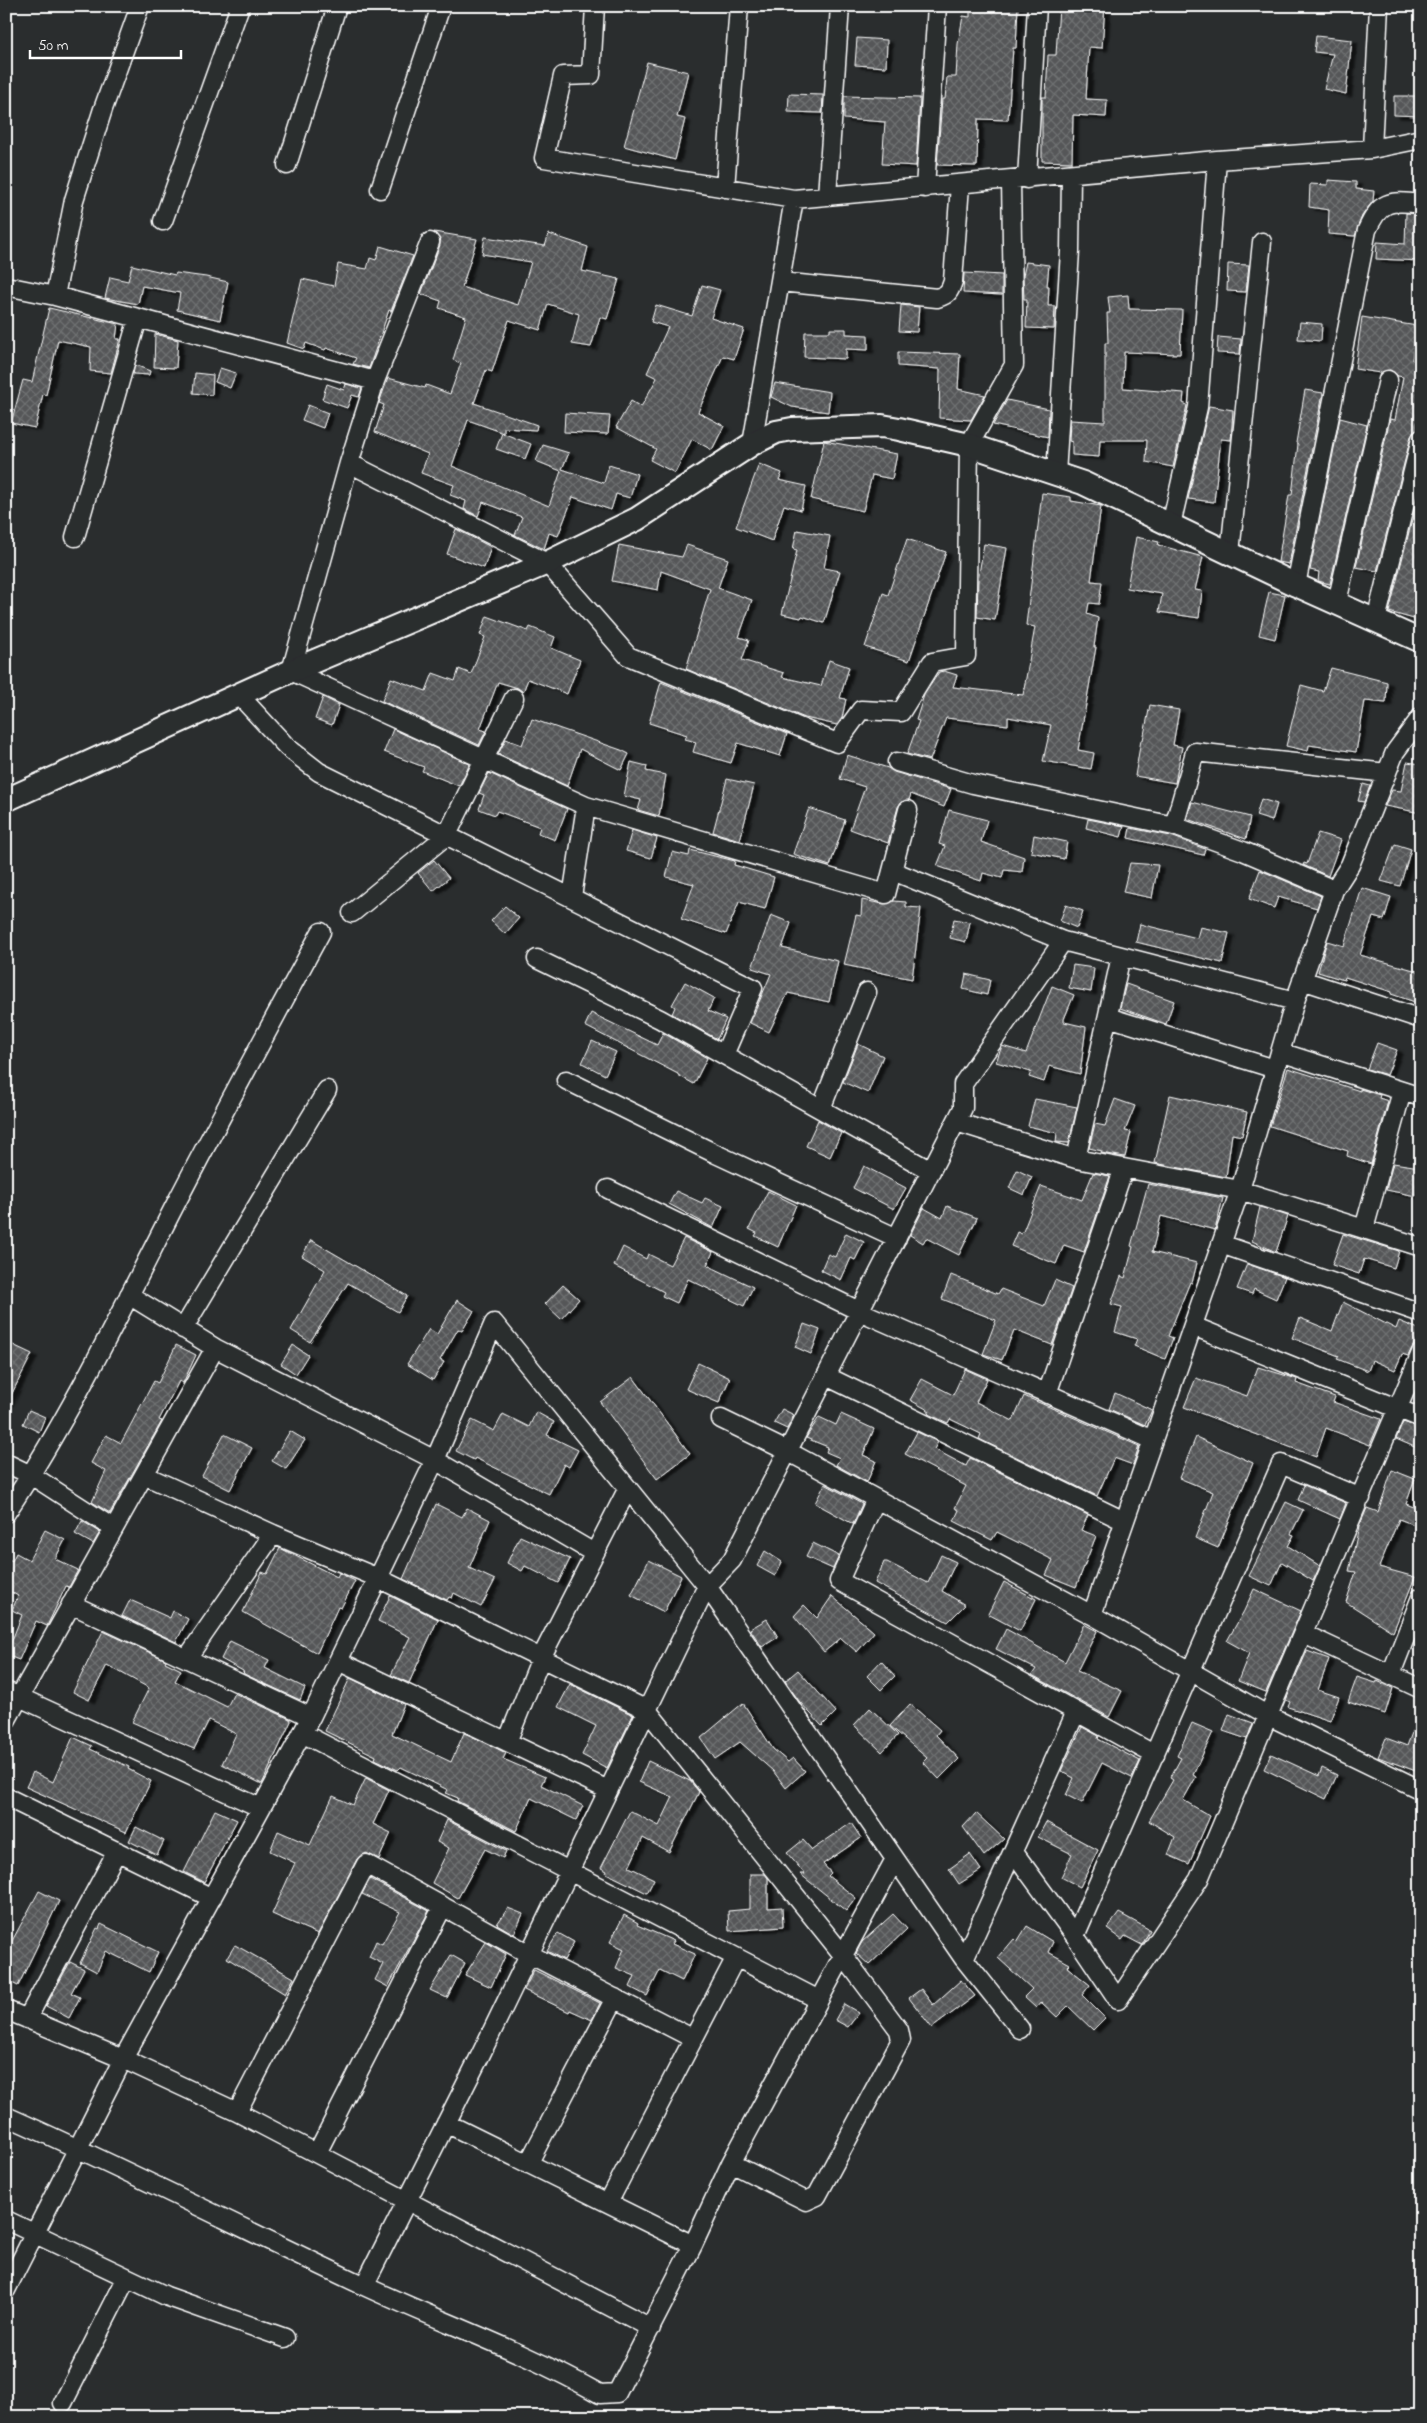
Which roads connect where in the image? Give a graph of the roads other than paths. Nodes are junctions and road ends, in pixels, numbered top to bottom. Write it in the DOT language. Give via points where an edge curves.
graph roads {
  1 [pos="140,6"];
  2 [pos="240,6"];
  3 [pos="337,6"];
  4 [pos="441,6"];
  5 [pos="595,6"];
  6 [pos="739,6"];
  7 [pos="840,6"];
  8 [pos="937,6"];
  9 [pos="1037,6"];
  10 [pos="1379,6"];
  11 [pos="1421,140"];
  12 [pos="1372,149"];
  13 [pos="1217,160"];
  14 [pos="287,165"];
  15 [pos="1071,175"];
  16 [pos="1019,180"];
  17 [pos="960,185"];
  18 [pos="725,188"];
  19 [pos="925,188"];
  20 [pos="380,189"];
  21 [pos="827,196"];
  22 [pos="794,199"];
  23 [pos="1421,204"];
  24 [pos="163,221"];
  25 [pos="430,242"];
  26 [pos="1262,242"];
  27 [pos="780,282"];
  28 [pos="6,286"];
  29 [pos="55,296"];
  30 [pos="138,318"];
  31 [pos="1388,380"];
  32 [pos="376,381"];
  33 [pos="1421,439"];
  34 [pos="752,444"];
  35 [pos="969,445"];
  36 [pos="349,464"];
  37 [pos="1056,474"];
  38 [pos="1171,525"];
  39 [pos="75,537"];
  40 [pos="1230,553"];
  41 [pos="547,563"];
  42 [pos="1296,585"];
  43 [pos="1337,602"];
  44 [pos="1376,620"];
  45 [pos="1421,641"];
  46 [pos="291,671"];
  47 [pos="239,695"];
  48 [pos="514,698"];
  49 [pos="1421,717"];
  50 [pos="484,760"];
  51 [pos="897,762"];
  52 [pos="1387,773"];
  53 [pos="6,800"];
  54 [pos="586,806"];
  55 [pos="908,810"];
  56 [pos="1174,826"];
  57 [pos="447,836"];
  58 [pos="893,871"];
  59 [pos="1334,890"];
  60 [pos="572,897"];
  61 [pos="352,913"];
  62 [pos="321,932"];
  63 [pos="1063,941"];
  64 [pos="1121,956"];
  65 [pos="537,959"];
  66 [pos="1302,980"];
  67 [pos="867,992"];
  68 [pos="1294,1001"];
  69 [pos="1108,1018"];
  70 [pos="1421,1019"];
  71 [pos="724,1055"];
  72 [pos="1277,1060"];
  73 [pos="566,1080"];
  74 [pos="327,1090"];
  75 [pos="1402,1091"];
  76 [pos="1421,1097"];
  77 [pos="821,1109"];
  78 [pos="956,1122"];
  79 [pos="1076,1159"];
  80 [pos="1124,1168"];
  81 [pos="931,1171"];
  82 [pos="608,1189"];
  83 [pos="1240,1190"];
  84 [pos="1364,1229"];
  85 [pos="897,1238"];
  86 [pos="1221,1244"];
  87 [pos="1421,1247"];
  88 [pos="129,1295"];
  89 [pos="859,1311"];
  90 [pos="1421,1313"];
  91 [pos="1193,1326"];
  92 [pos="183,1329"];
  93 [pos="215,1348"];
  94 [pos="1421,1353"];
  95 [pos="826,1376"];
  96 [pos="1047,1394"];
  97 [pos="1398,1409"];
  98 [pos="1421,1418"];
  99 [pos="721,1419"];
  100 [pos="1153,1440"];
  101 [pos="788,1451"];
  102 [pos="435,1460"];
  103 [pos="6,1463"];
  104 [pos="32,1475"];
  105 [pos="144,1475"];
  106 [pos="628,1488"];
  107 [pos="1361,1498"];
  108 [pos="876,1499"];
  109 [pos="6,1513"];
  110 [pos="1124,1521"];
  111 [pos="113,1528"];
  112 [pos="273,1534"];
  113 [pos="594,1553"];
  114 [pos="378,1578"];
  115 [pos="707,1586"];
  116 [pos="1421,1597"];
  117 [pos="71,1604"];
  118 [pos="1092,1614"];
  119 [pos="1304,1634"];
  120 [pos="187,1658"];
  121 [pos="541,1658"];
  122 [pos="338,1661"];
  123 [pos="1189,1670"];
  124 [pos="1391,1674"];
  125 [pos="1421,1688"];
  126 [pos="13,1694"];
  127 [pos="647,1710"];
  128 [pos="1076,1712"];
  129 [pos="1269,1716"];
  130 [pos="311,1717"];
  131 [pos="6,1721"];
  132 [pos="302,1734"];
  133 [pos="507,1742"];
  134 [pos="1155,1755"];
  135 [pos="608,1790"];
  136 [pos="1421,1790"];
  137 [pos="6,1797"];
  138 [pos="261,1808"];
  139 [pos="1013,1851"];
  140 [pos="118,1852"];
  141 [pos="895,1859"];
  142 [pos="570,1870"];
  143 [pos="212,1898"];
  144 [pos="443,1906"];
  145 [pos="1075,1936"];
  146 [pos="529,1954"];
  147 [pos="843,1955"];
  148 [pos="736,1957"];
  149 [pos="964,1959"];
  150 [pos="615,1998"];
  151 [pos="819,2000"];
  152 [pos="6,2010"];
  153 [pos="27,2019"];
  154 [pos="1020,2029"];
  155 [pos="692,2038"];
  156 [pos="123,2059"];
  157 [pos="237,2112"];
  158 [pos="6,2116"];
  159 [pos="446,2124"];
  160 [pos="78,2148"];
  161 [pos="317,2153"];
  162 [pos="731,2163"];
  163 [pos="528,2164"];
  164 [pos="408,2199"];
  165 [pos="608,2203"];
  166 [pos="6,2220"];
  167 [pos="35,2232"];
  168 [pos="693,2245"];
  169 [pos="126,2279"];
  170 [pos="364,2286"];
  171 [pos="6,2290"];
  172 [pos="651,2328"];
  173 [pos="285,2338"];
  174 [pos="63,2404"];
  1 -- 29 [label="street" via="74,200"];
  2 -- 24 [label="street"];
  3 -- 14 [label="street"];
  4 -- 20 [label="street"];
  5 -- 18 [label="street" via="591,75 563,76 544,158"];
  6 -- 18 [label="street"];
  7 -- 21 [label="street"];
  8 -- 19 [label="street"];
  9 -- 16 [label="street"];
  10 -- 12 [label="street"];
  11 -- 12 [label="street"];
  12 -- 13 [label="street"];
  13 -- 15 [label="street"];
  13 -- 38 [label="street" via="1198,407"];
  15 -- 16 [label="street"];
  15 -- 37 [label="street" via="1070,250"];
  16 -- 17 [label="street"];
  16 -- 35 [label="street" via="1014,365"];
  17 -- 19 [label="street"];
  17 -- 27 [label="street" via="953,281 950,292 943,296 937,298"];
  18 -- 22 [label="street"];
  19 -- 21 [label="street"];
  21 -- 22 [label="street"];
  22 -- 27 [label="street"];
  23 -- 42 [label="street" via="1389,203 1381,206 1367,230"];
  25 -- 32 [label="street"];
  26 -- 40 [label="street"];
  27 -- 34 [label="street"];
  28 -- 29 [label="street"];
  29 -- 30 [label="street"];
  30 -- 32 [label="street"];
  30 -- 39 [label="street"];
  31 -- 43 [label="street"];
  32 -- 36 [label="street"];
  33 -- 44 [label="street"];
  34 -- 35 [label="street" via="776,432 792,429 882,426"];
  34 -- 41 [label="street" via="637,519"];
  35 -- 37 [label="street"];
  35 -- 41 [label="street" via="966,656 932,662 901,712 861,710 837,743 628,656"];
  36 -- 41 [label="street"];
  36 -- 46 [label="street"];
  37 -- 38 [label="street" via="1083,483"];
  38 -- 40 [label="street"];
  40 -- 42 [label="street"];
  41 -- 46 [label="street"];
  42 -- 43 [label="street"];
  43 -- 44 [label="street"];
  44 -- 45 [label="street"];
  46 -- 47 [label="street"];
  46 -- 50 [label="street"];
  47 -- 53 [label="street"];
  47 -- 57 [label="street" via="288,747 319,772"];
  48 -- 50 [label="street"];
  49 -- 52 [label="street" via="1395,752"];
  50 -- 54 [label="street"];
  50 -- 57 [label="street"];
  51 -- 56 [label="street" via="973,784"];
  52 -- 56 [label="street" via="1195,752"];
  52 -- 59 [label="street" via="1350,865"];
  54 -- 58 [label="street" via="886,894"];
  54 -- 60 [label="street"];
  55 -- 58 [label="street"];
  56 -- 59 [label="street"];
  57 -- 60 [label="street"];
  57 -- 61 [label="street"];
  58 -- 63 [label="street"];
  59 -- 66 [label="street"];
  60 -- 71 [label="street" via="752,988"];
  62 -- 88 [label="street"];
  63 -- 64 [label="street"];
  63 -- 78 [label="street" via="963,1084 963,1108"];
  64 -- 68 [label="street"];
  64 -- 69 [label="street"];
  65 -- 71 [label="street" via="660,1019"];
  66 -- 68 [label="street"];
  66 -- 70 [label="street"];
  67 -- 77 [label="street"];
  68 -- 72 [label="street"];
  69 -- 72 [label="street"];
  69 -- 79 [label="street"];
  71 -- 77 [label="street"];
  72 -- 75 [label="street"];
  72 -- 83 [label="street"];
  73 -- 85 [label="street"];
  74 -- 92 [label="street"];
  75 -- 76 [label="street"];
  75 -- 84 [label="street"];
  77 -- 81 [label="street"];
  78 -- 79 [label="street"];
  78 -- 81 [label="street"];
  79 -- 80 [label="street"];
  80 -- 83 [label="street"];
  80 -- 96 [label="street"];
  81 -- 85 [label="street"];
  82 -- 89 [label="street"];
  83 -- 84 [label="street"];
  83 -- 86 [label="street"];
  84 -- 87 [label="street"];
  85 -- 89 [label="street"];
  86 -- 90 [label="street"];
  86 -- 91 [label="street"];
  88 -- 92 [label="street"];
  88 -- 104 [label="street"];
  89 -- 95 [label="street"];
  89 -- 96 [label="street"];
  91 -- 97 [label="street"];
  91 -- 100 [label="street"];
  92 -- 93 [label="street"];
  93 -- 102 [label="street"];
  93 -- 105 [label="street"];
  94 -- 97 [label="street"];
  95 -- 101 [label="street"];
  95 -- 110 [label="street"];
  96 -- 100 [label="street"];
  97 -- 98 [label="street"];
  97 -- 107 [label="street"];
  99 -- 101 [label="street"];
  100 -- 110 [label="street"];
  101 -- 108 [label="street"];
  101 -- 115 [label="street" via="732,1560"];
  102 -- 106 [label="street" via="494,1323"];
  102 -- 113 [label="street"];
  102 -- 114 [label="street"];
  103 -- 104 [label="street"];
  104 -- 109 [label="street"];
  104 -- 111 [label="street"];
  105 -- 111 [label="street"];
  105 -- 112 [label="street"];
  106 -- 113 [label="street"];
  106 -- 115 [label="street"];
  107 -- 119 [label="street"];
  107 -- 123 [label="street" via="1281,1464"];
  108 -- 118 [label="street"];
  108 -- 128 [label="street" via="839,1581"];
  110 -- 118 [label="street"];
  111 -- 117 [label="street"];
  112 -- 114 [label="street"];
  112 -- 120 [label="street"];
  113 -- 121 [label="street"];
  114 -- 121 [label="street"];
  114 -- 122 [label="street"];
  115 -- 127 [label="street"];
  115 -- 141 [label="street"];
  116 -- 124 [label="street"];
  117 -- 120 [label="street"];
  117 -- 126 [label="street"];
  118 -- 123 [label="street"];
  119 -- 124 [label="street"];
  119 -- 129 [label="street"];
  120 -- 130 [label="street"];
  121 -- 127 [label="street"];
  121 -- 133 [label="street"];
  122 -- 130 [label="street"];
  122 -- 133 [label="street"];
  123 -- 129 [label="street"];
  123 -- 134 [label="street"];
  124 -- 125 [label="street"];
  126 -- 131 [label="street"];
  126 -- 138 [label="street"];
  127 -- 135 [label="street"];
  127 -- 147 [label="street"];
  128 -- 134 [label="street"];
  128 -- 139 [label="street"];
  129 -- 136 [label="street"];
  129 -- 145 [label="street" via="1199,1879 1118,2000"];
  130 -- 132 [label="street"];
  132 -- 138 [label="street"];
  132 -- 142 [label="street"];
  133 -- 135 [label="street"];
  134 -- 145 [label="street"];
  135 -- 142 [label="street"];
  137 -- 140 [label="street"];
  138 -- 143 [label="street"];
  139 -- 145 [label="street"];
  139 -- 149 [label="street"];
  140 -- 143 [label="street"];
  140 -- 153 [label="street"];
  141 -- 147 [label="street"];
  141 -- 149 [label="street"];
  142 -- 146 [label="street"];
  142 -- 148 [label="street"];
  143 -- 156 [label="street"];
  144 -- 146 [label="street"];
  144 -- 157 [label="street" via="366,1864"];
  144 -- 161 [label="street"];
  146 -- 150 [label="street"];
  146 -- 159 [label="street"];
  147 -- 151 [label="street"];
  147 -- 162 [label="street" via="899,2030 899,2046 817,2196 806,2201"];
  148 -- 151 [label="street"];
  148 -- 155 [label="street"];
  149 -- 154 [label="street"];
  150 -- 155 [label="street"];
  150 -- 163 [label="street"];
  151 -- 162 [label="street"];
  152 -- 153 [label="street"];
  153 -- 156 [label="street"];
  155 -- 165 [label="street"];
  156 -- 157 [label="street"];
  156 -- 160 [label="street"];
  157 -- 161 [label="street"];
  158 -- 160 [label="street"];
  159 -- 163 [label="street"];
  159 -- 164 [label="street"];
  160 -- 167 [label="street"];
  160 -- 170 [label="street"];
  161 -- 164 [label="street"];
  162 -- 168 [label="street"];
  163 -- 165 [label="street"];
  164 -- 170 [label="street"];
  164 -- 172 [label="street"];
  165 -- 168 [label="street"];
  166 -- 167 [label="street"];
  167 -- 169 [label="street"];
  167 -- 171 [label="street"];
  168 -- 172 [label="street"];
  169 -- 173 [label="street"];
  169 -- 174 [label="street"];
  170 -- 172 [label="street" via="480,2335 600,2394 617,2393"];
}
